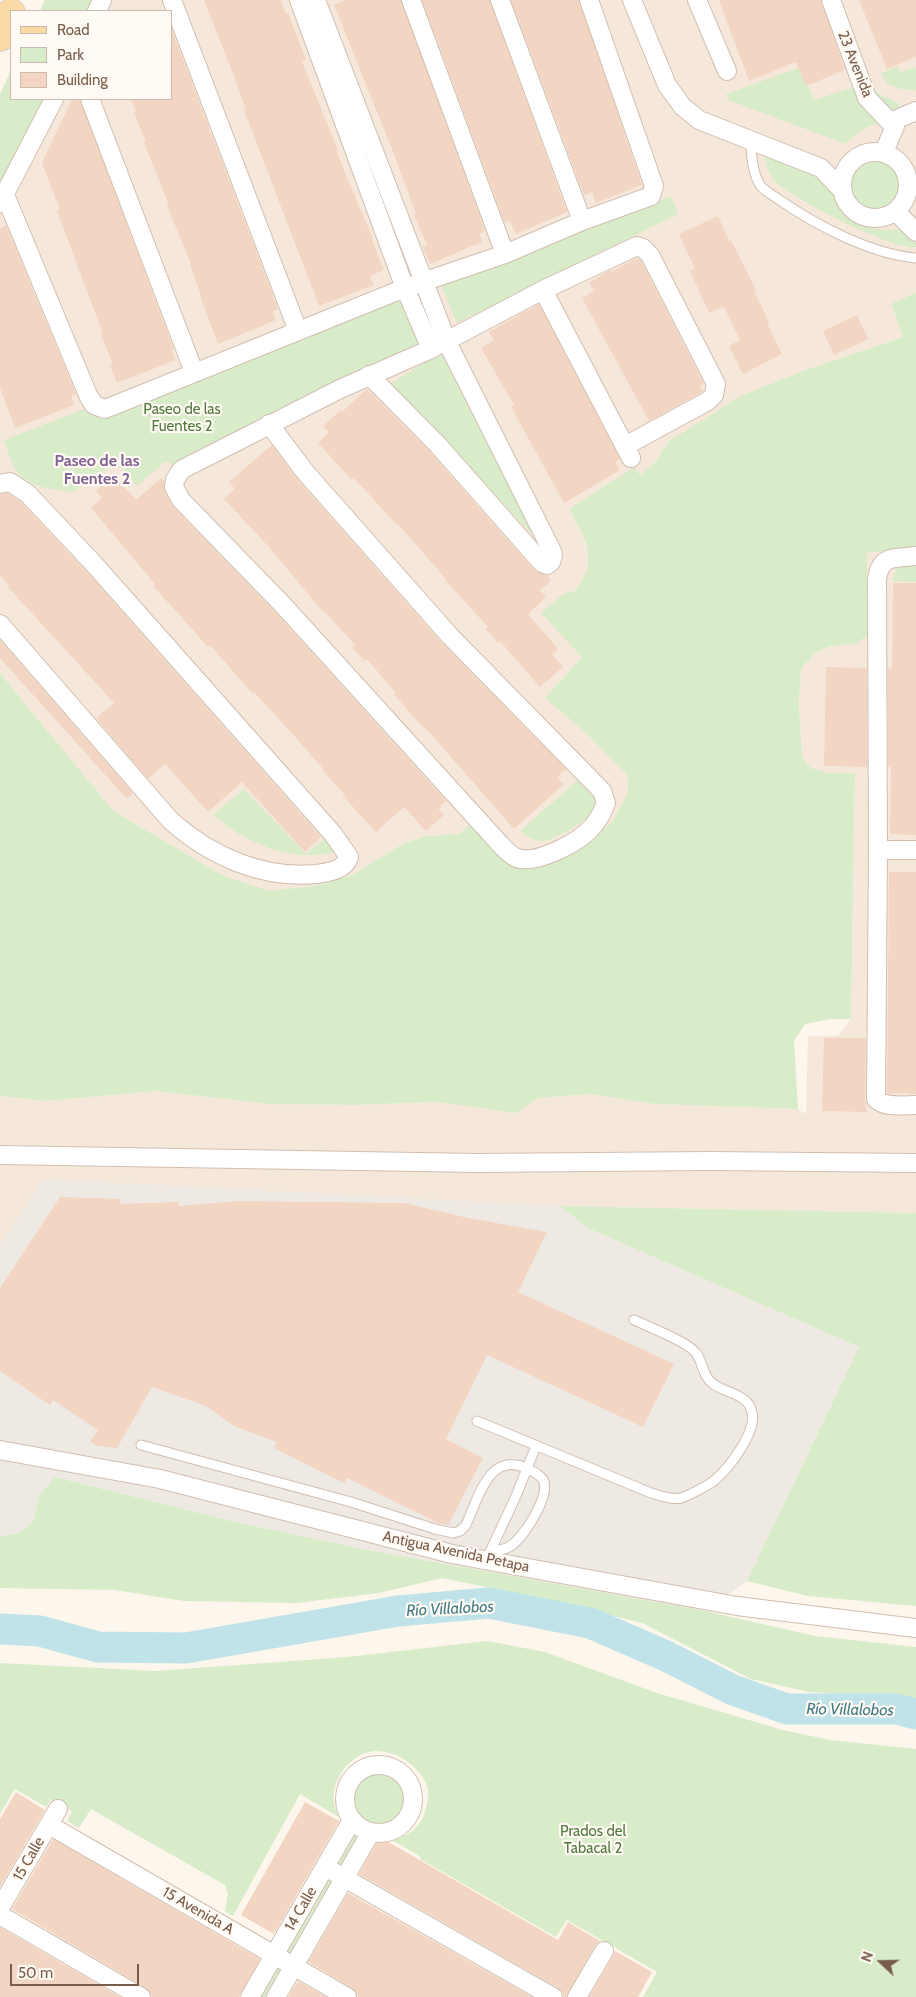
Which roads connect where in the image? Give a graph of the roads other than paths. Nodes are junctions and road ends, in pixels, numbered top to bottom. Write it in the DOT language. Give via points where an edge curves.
graph roads {
  1 [pos="172,0"];
  2 [pos="299,0"];
  3 [pos="316,0"];
  4 [pos="411,0"];
  5 [pos="500,0"];
  6 [pos="589,0"];
  7 [pos="632,0"];
  8 [pos="697,0"];
  9 [pos="831,0"];
  10 [pos="10,16"];
  11 [pos="0,37"];
  12 [pos="727,71"];
  13 [pos="53,100"];
  14 [pos="90,100"];
  15 [pos="916,111"];
  16 [pos="890,122"];
  17 [pos="751,140"];
  18 [pos="884,152"];
  19 [pos="848,165"];
  20 [pos="821,168"];
  21 [pos="841,189"];
  22 [pos="3,199"];
  23 [pos="895,211"];
  24 [pos="582,221"];
  25 [pos="916,232"];
  26 [pos="505,254"];
  27 [pos="916,258"];
  28 [pos="424,282"];
  29 [pos="405,288"];
  30 [pos="543,290"];
  31 [pos="298,331"];
  32 [pos="439,346"];
  33 [pos="194,372"];
  34 [pos="369,375"];
  35 [pos="270,424"];
  36 [pos="0,484"];
  37 [pos="916,556"];
  38 [pos="0,624"];
  39 [pos="878,850"];
  40 [pos="916,850"];
  41 [pos="916,1105"];
  42 [pos="0,1155"];
  43 [pos="916,1163"];
  44 [pos="634,1320"];
  45 [pos="477,1421"];
  46 [pos="141,1444"];
  47 [pos="536,1446"];
  48 [pos="0,1450"];
  49 [pos="527,1468"];
  50 [pos="488,1556"];
  51 [pos="916,1628"];
  52 [pos="58,1809"];
  53 [pos="352,1820"];
  54 [pos="48,1825"];
  55 [pos="371,1832"];
  56 [pos="325,1867"];
  57 [pos="345,1878"];
  58 [pos="0,1908"];
  59 [pos="0,1915"];
  60 [pos="604,1951"];
  61 [pos="274,1955"];
  62 [pos="294,1967"];
  63 [pos="141,1997"];
  64 [pos="250,1997"];
  65 [pos="276,1997"];
  66 [pos="347,1997"];
  67 [pos="552,1997"];
  68 [pos="577,1997"];
  1 -- 31 [label="street"];
  2 -- 29 [label="street"];
  3 -- 28 [label="street"];
  4 -- 26 [label="street"];
  5 -- 24 [label="street"];
  6 -- 24 [label="street" via="654,189 651,196"];
  7 -- 17 [label="street" via="667,85 682,106 699,120"];
  8 -- 12 [label="street"];
  9 -- 16 [label="street, 23 Avenida" via="867,98"];
  10 -- 11 [label="main road"];
  13 -- 22 [label="street"];
  14 -- 33 [label="street"];
  15 -- 16 [label="street"];
  16 -- 18 [label="street" via="895,126"];
  17 -- 20 [label="street"];
  17 -- 27 [label="lane" via="754,169 761,187 790,208 844,236 899,256"];
  18 -- 19 [label="street" via="864,153"];
  18 -- 23 [label="street" via="894,157 906,173 907,194"];
  19 -- 20 [label="street"];
  19 -- 21 [label="street" via="842,176"];
  20 -- 21 [label="street"];
  21 -- 23 [label="street" via="849,207 866,218 886,216"];
  22 -- 33 [label="street" via="94,406 105,409"];
  23 -- 25 [label="street"];
  24 -- 26 [label="street"];
  26 -- 28 [label="street"];
  28 -- 29 [label="street"];
  28 -- 32 [label="street"];
  29 -- 31 [label="street"];
  29 -- 32 [label="street"];
  30 -- 30 [label="street" via="633,247 643,248 650,255 716,384 714,395 628,452"];
  30 -- 32 [label="street"];
  31 -- 33 [label="street"];
  32 -- 34 [label="street"];
  32 -- 34 [label="street" via="552,551 553,558 549,564 542,563 438,445"];
  34 -- 35 [label="street"];
  35 -- 35 [label="street" via="306,473 450,636 602,791 606,803 604,810 585,834 539,859 523,860 511,855 283,605 181,500 174,488 181,470"];
  36 -- 38 [label="street" via="10,482 28,494 86,556 333,834 349,857 346,863 326,873 276,874 230,860 189,837 171,821"];
  37 -- 39 [label="street" via="884,561 878,567"];
  39 -- 40 [label="street"];
  39 -- 41 [label="street" via="876,1099 887,1104"];
  42 -- 43 [label="street" via="477,1163"];
  44 -- 47 [label="lane" via="690,1347 698,1355 707,1379 737,1395 750,1407 752,1426 729,1466 714,1482 682,1498 669,1498"];
  45 -- 47 [label="lane"];
  46 -- 49 [label="lane" via="453,1533 466,1525 488,1475 509,1464"];
  47 -- 49 [label="lane"];
  48 -- 50 [label="street, Antigua Avenida Petapa" via="160,1480 452,1554"];
  49 -- 50 [label="lane"];
  49 -- 50 [label="lane" via="542,1476 545,1488 542,1502 517,1541"];
  50 -- 51 [label="street, Antigua Avenida Petapa" via="737,1606"];
  52 -- 54 [label="street, 15 Calle"];
  53 -- 55 [label="street"];
  53 -- 55 [label="street" via="344,1799 351,1779 358,1771 373,1765 389,1766 399,1771 412,1788 411,1812 395,1829 384,1833"];
  53 -- 56 [label="street, 14 Calle"];
  54 -- 58 [label="street, 15 Calle"];
  54 -- 61 [label="street, 15 Avenida A"];
  55 -- 57 [label="street, 14 Calle"];
  56 -- 57 [label="street"];
  56 -- 61 [label="street, 14 Calle"];
  57 -- 62 [label="street, 14 Calle"];
  57 -- 67 [label="street"];
  59 -- 63 [label="street"];
  60 -- 68 [label="street"];
  61 -- 62 [label="street, 15 Avenida A"];
  61 -- 64 [label="street, 14 Calle"];
  62 -- 65 [label="street, 14 Calle"];
  62 -- 66 [label="street, 15 Avenida A"];
}
